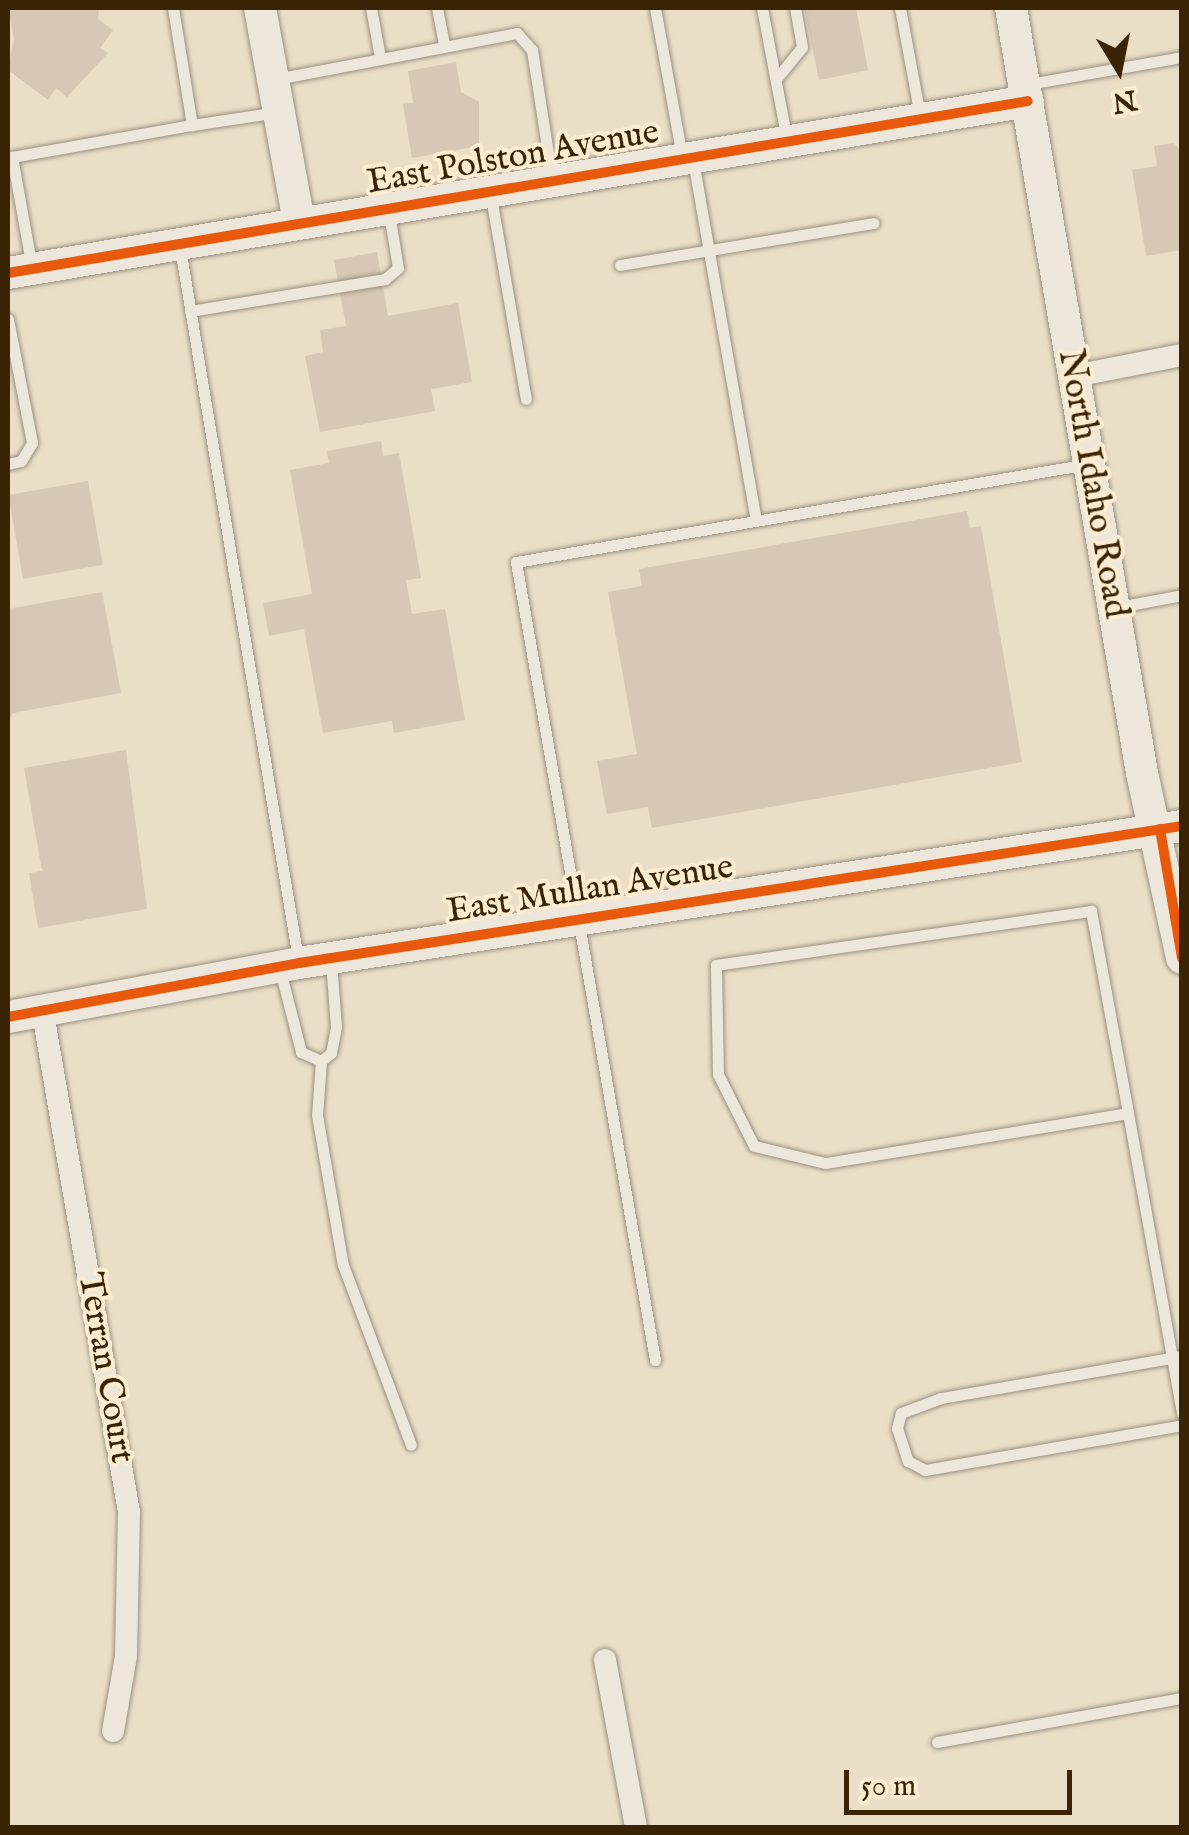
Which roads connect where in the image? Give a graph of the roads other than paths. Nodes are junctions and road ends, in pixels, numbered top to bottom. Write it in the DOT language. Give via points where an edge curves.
graph roads {
  1 [pos="172,8"];
  2 [pos="260,8"];
  3 [pos="371,8"];
  4 [pos="437,8"];
  5 [pos="655,8"];
  6 [pos="762,8"];
  7 [pos="795,8"];
  8 [pos="900,8"];
  9 [pos="1012,8"];
  10 [pos="444,43"];
  11 [pos="380,56"];
  12 [pos="1182,57"];
  13 [pos="776,79"];
  14 [pos="1027,93"];
  15 [pos="276,95"];
  16 [pos="921,118"];
  17 [pos="192,125"];
  18 [pos="787,140"];
  19 [pos="687,157"];
  20 [pos="552,179"];
  21 [pos="490,190"];
  22 [pos="388,207"];
  23 [pos="299,223"];
  24 [pos="874,224"];
  25 [pos="180,244"];
  26 [pos="709,250"];
  27 [pos="620,265"];
  28 [pos="20,271"];
  29 [pos="190,311"];
  30 [pos="8,319"];
  31 [pos="1182,356"];
  32 [pos="1074,376"];
  33 [pos="526,399"];
  34 [pos="8,464"];
  35 [pos="1089,464"];
  36 [pos="756,521"];
  37 [pos="1182,595"];
  38 [pos="1114,608"];
  39 [pos="1171,827"];
  40 [pos="572,920"];
  41 [pos="1182,958"];
  42 [pos="303,962"];
  43 [pos="42,1008"];
  44 [pos="8,1017"];
  45 [pos="321,1061"];
  46 [pos="1128,1113"];
  47 [pos="1176,1357"];
  48 [pos="654,1360"];
  49 [pos="1182,1413"];
  50 [pos="1182,1425"];
  51 [pos="412,1445"];
  52 [pos="605,1660"];
  53 [pos="1182,1698"];
  54 [pos="113,1731"];
  55 [pos="937,1742"];
  56 [pos="636,1828"];
  1 -- 17 [label="lane"];
  2 -- 15 [label="main road"];
  3 -- 11 [label="lane"];
  4 -- 10 [label="lane"];
  5 -- 19 [label="lane"];
  6 -- 13 [label="lane"];
  7 -- 13 [label="lane" via="802,47"];
  8 -- 16 [label="lane"];
  9 -- 14 [label="main road, North Idaho Road"];
  10 -- 11 [label="lane"];
  10 -- 20 [label="lane" via="487,34 528,40"];
  11 -- 15 [label="lane"];
  12 -- 14 [label="lane"];
  13 -- 18 [label="lane"];
  14 -- 16 [label="main road, East Polston Avenue"];
  14 -- 32 [label="main road, North Idaho Road"];
  15 -- 17 [label="lane"];
  15 -- 23 [label="main road"];
  16 -- 18 [label="main road, East Polston Avenue"];
  17 -- 28 [label="lane" via="12,158"];
  18 -- 19 [label="main road, East Polston Avenue"];
  19 -- 20 [label="main road, East Polston Avenue"];
  19 -- 26 [label="lane"];
  20 -- 21 [label="main road, East Polston Avenue"];
  21 -- 22 [label="main road, East Polston Avenue"];
  21 -- 33 [label="lane"];
  22 -- 23 [label="main road, East Polston Avenue"];
  22 -- 29 [label="lane" via="398,268 385,279"];
  23 -- 25 [label="main road, East Polston Avenue"];
  24 -- 26 [label="lane"];
  25 -- 28 [label="main road, East Polston Avenue"];
  25 -- 29 [label="lane"];
  26 -- 27 [label="lane"];
  26 -- 36 [label="lane"];
  29 -- 42 [label="lane"];
  30 -- 34 [label="lane" via="32,443 22,461"];
  31 -- 32 [label="street"];
  32 -- 35 [label="main road, North Idaho Road"];
  35 -- 36 [label="lane"];
  35 -- 38 [label="main road, North Idaho Road"];
  36 -- 40 [label="lane" via="516,562"];
  37 -- 38 [label="lane"];
  38 -- 39 [label="main road, North Idaho Road"];
  39 -- 40 [label="main road, East Mullan Avenue"];
  39 -- 41 [label="main road, North Idaho Road"];
  40 -- 42 [label="main road, East Mullan Avenue"];
  40 -- 48 [label="lane"];
  42 -- 43 [label="main road, East Mullan Avenue"];
  42 -- 45 [label="lane" via="301,1052"];
  42 -- 45 [label="lane" via="336,1027 331,1053"];
  43 -- 44 [label="main road, East Mullan Avenue"];
  43 -- 54 [label="street, Terran Court" via="128,1512 126,1656"];
  45 -- 51 [label="lane" via="317,1116 343,1265"];
  46 -- 46 [label="lane" via="1091,910 716,965 718,1074 754,1146 825,1163"];
  46 -- 47 [label="lane"];
  47 -- 49 [label="lane"];
  47 -- 50 [label="lane" via="916,1405 901,1414 898,1443 908,1461 925,1470"];
  52 -- 56 [label="street"];
  53 -- 55 [label="lane"];
}
